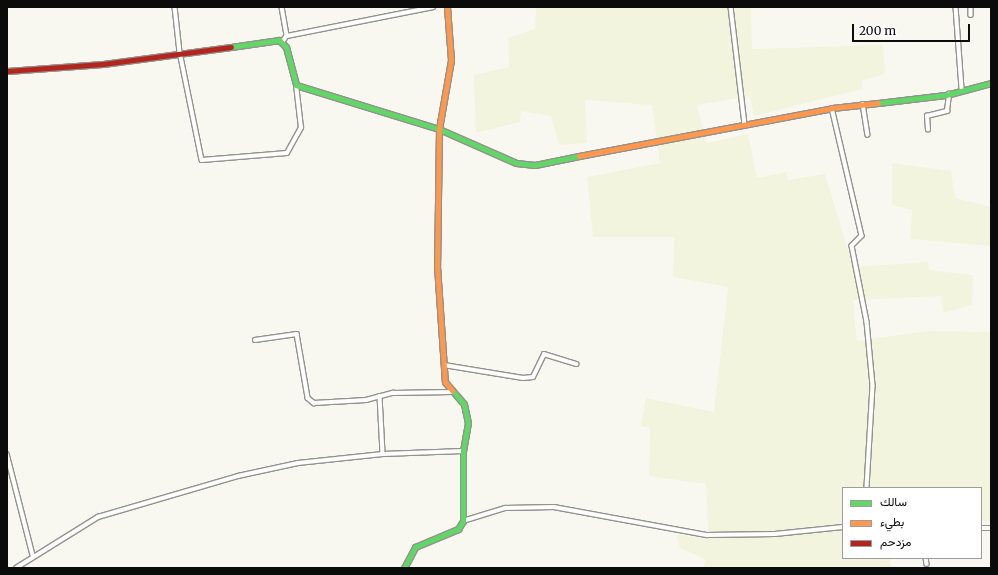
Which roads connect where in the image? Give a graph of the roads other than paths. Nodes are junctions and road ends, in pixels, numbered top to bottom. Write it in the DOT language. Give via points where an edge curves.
graph roads {
  1 [pos="175,7"];
  2 [pos="282,7"];
  3 [pos="433,7"];
  4 [pos="447,7"];
  5 [pos="731,7"];
  6 [pos="956,7"];
  7 [pos="971,7"];
  8 [pos="972,15"];
  9 [pos="288,36"];
  10 [pos="283,42"];
  11 [pos="180,52"];
  12 [pos="7,71"];
  13 [pos="991,83"];
  14 [pos="296,85"];
  15 [pos="962,88"];
  16 [pos="949,94"];
  17 [pos="864,104"];
  18 [pos="832,108"];
  19 [pos="746,126"];
  20 [pos="439,129"];
  21 [pos="928,130"];
  22 [pos="868,135"];
  23 [pos="255,340"];
  24 [pos="576,364"];
  25 [pos="444,365"];
  26 [pos="452,392"];
  27 [pos="380,396"];
  28 [pos="463,451"];
  29 [pos="7,454"];
  30 [pos="383,454"];
  31 [pos="867,487"];
  32 [pos="463,521"];
  33 [pos="842,527"];
  34 [pos="33,555"];
  35 [pos="926,559"];
  36 [pos="926,564"];
  37 [pos="16,568"];
  38 [pos="404,568"];
  1 -- 11 [label="street"];
  2 -- 9 [label="street"];
  3 -- 9 [label="street"];
  4 -- 20 [label="street" via="451,60"];
  5 -- 19 [label="street"];
  6 -- 15 [label="street"];
  7 -- 8 [label="street"];
  9 -- 10 [label="street"];
  10 -- 11 [label="street" via="276,40"];
  10 -- 14 [label="street"];
  11 -- 12 [label="street" via="103,64"];
  11 -- 14 [label="street" via="204,160 287,153 300,128"];
  13 -- 15 [label="street"];
  14 -- 20 [label="street"];
  15 -- 16 [label="street"];
  16 -- 17 [label="street"];
  16 -- 21 [label="street" via="946,111 927,116"];
  17 -- 18 [label="street"];
  17 -- 22 [label="street"];
  18 -- 19 [label="street"];
  18 -- 31 [label="street" via="862,236 852,246 867,322 873,386"];
  19 -- 20 [label="street" via="535,165 516,163"];
  20 -- 25 [label="street" via="437,266"];
  23 -- 27 [label="street" via="297,334 312,402"];
  24 -- 25 [label="street" via="544,354 533,377 523,378"];
  25 -- 26 [label="street" via="445,382"];
  26 -- 27 [label="street"];
  26 -- 28 [label="street" via="464,404 467,414"];
  27 -- 30 [label="street"];
  28 -- 30 [label="street"];
  28 -- 32 [label="street"];
  29 -- 34 [label="street"];
  30 -- 34 [label="street" via="275,467 121,510 86,523"];
  32 -- 33 [label="street" via="505,508 554,507 707,535 775,534"];
  32 -- 38 [label="street" via="458,529 415,547"];
  34 -- 37 [label="street"];
  35 -- 36 [label="street"];
}
